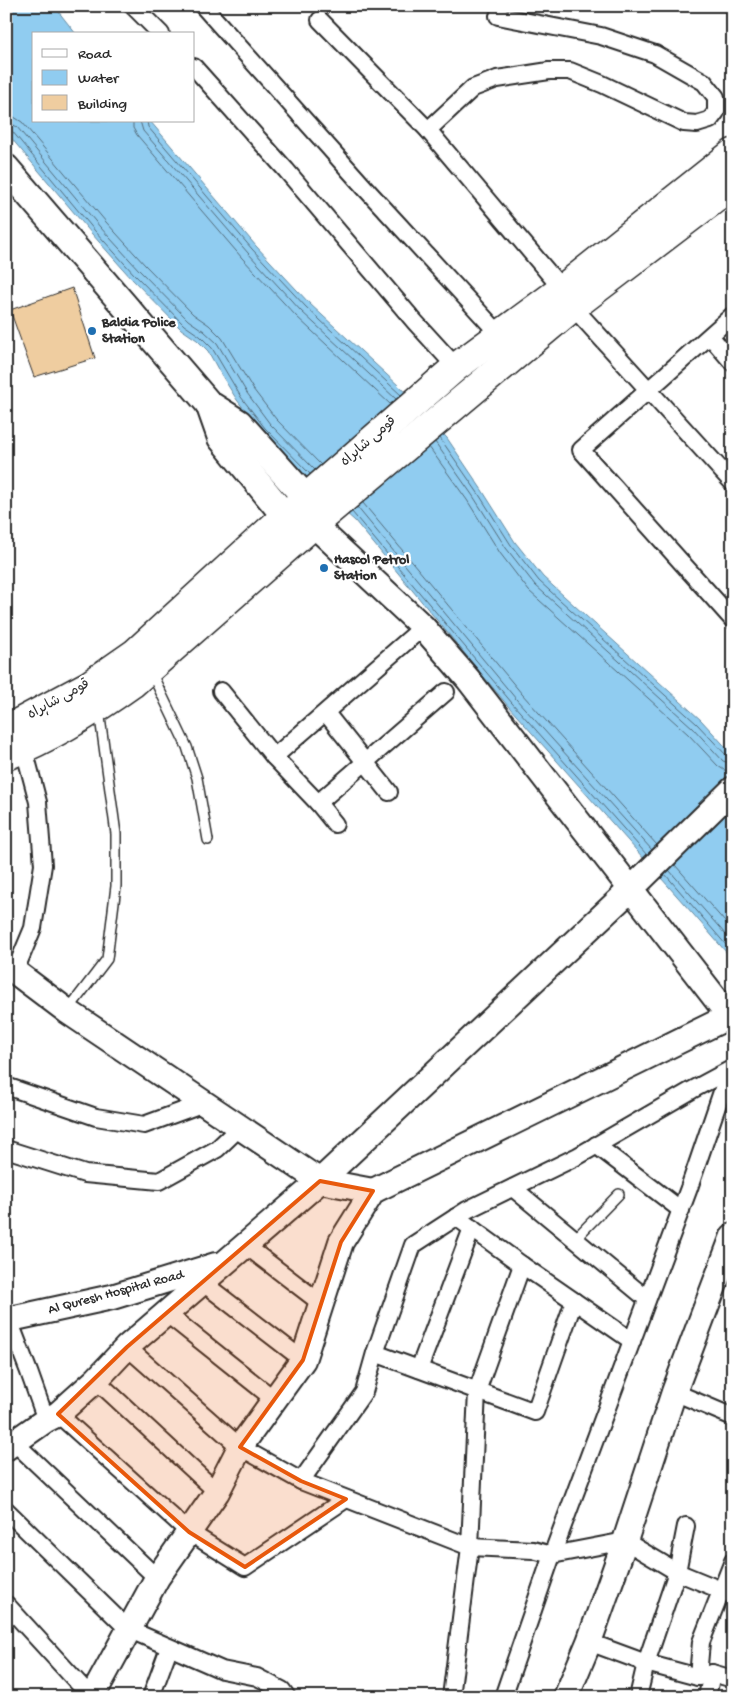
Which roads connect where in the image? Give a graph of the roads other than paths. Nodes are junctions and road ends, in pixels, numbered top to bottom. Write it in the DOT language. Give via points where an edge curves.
graph roads {
  1 [pos="133,6"];
  2 [pos="203,6"];
  3 [pos="498,16"];
  4 [pos="320,20"];
  5 [pos="159,32"];
  6 [pos="195,68"];
  7 [pos="428,130"];
  8 [pos="733,153"];
  9 [pos="6,168"];
  10 [pos="733,185"];
  11 [pos="568,298"];
  12 [pos="733,316"];
  13 [pos="500,335"];
  14 [pos="710,336"];
  15 [pos="733,362"];
  16 [pos="456,367"];
  17 [pos="649,389"];
  18 [pos="209,404"];
  19 [pos="733,483"];
  20 [pos="313,508"];
  21 [pos="285,516"];
  22 [pos="733,620"];
  23 [pos="423,627"];
  24 [pos="142,662"];
  25 [pos="221,691"];
  26 [pos="446,692"];
  27 [pos="99,708"];
  28 [pos="326,713"];
  29 [pos="6,728"];
  30 [pos="15,752"];
  31 [pos="274,757"];
  32 [pos="365,762"];
  33 [pos="733,789"];
  34 [pos="389,792"];
  35 [pos="318,803"];
  36 [pos="335,824"];
  37 [pos="208,840"];
  38 [pos="631,889"];
  39 [pos="10,968"];
  40 [pos="67,1011"];
  41 [pos="731,1018"];
  42 [pos="731,1070"];
  43 [pos="6,1086"];
  44 [pos="204,1103"];
  45 [pos="240,1126"];
  46 [pos="596,1145"];
  47 [pos="6,1149"];
  48 [pos="320,1181"];
  49 [pos="513,1188"];
  50 [pos="373,1191"];
  51 [pos="619,1194"];
  52 [pos="681,1210"];
  53 [pos="456,1217"];
  54 [pos="472,1228"];
  55 [pos="733,1236"];
  56 [pos="575,1239"];
  57 [pos="245,1245"];
  58 [pos="225,1262"];
  59 [pos="522,1265"];
  60 [pos="202,1282"];
  61 [pos="647,1299"];
  62 [pos="574,1301"];
  63 [pos="322,1304"];
  64 [pos="166,1313"];
  65 [pos="8,1320"];
  66 [pos="632,1341"];
  67 [pos="127,1347"];
  68 [pos="376,1353"];
  69 [pos="303,1360"];
  70 [pos="419,1369"];
  71 [pos="96,1380"];
  72 [pos="477,1391"];
  73 [pos="674,1392"];
  74 [pos="275,1400"];
  75 [pos="52,1417"];
  76 [pos="733,1417"];
  77 [pos="10,1445"];
  78 [pos="240,1447"];
  79 [pos="301,1481"];
  80 [pos="217,1492"];
  81 [pos="346,1499"];
  82 [pos="6,1510"];
  83 [pos="686,1526"];
  84 [pos="189,1532"];
  85 [pos="625,1541"];
  86 [pos="470,1547"];
  87 [pos="552,1555"];
  88 [pos="733,1561"];
  89 [pos="677,1572"];
  90 [pos="157,1578"];
  91 [pos="727,1592"];
  92 [pos="6,1604"];
  93 [pos="128,1629"];
  94 [pos="589,1642"];
  95 [pos="169,1648"];
  96 [pos="646,1663"];
  97 [pos="705,1675"];
  98 [pos="733,1679"];
  99 [pos="284,1695"];
  100 [pos="91,1697"];
  101 [pos="151,1697"];
  102 [pos="451,1697"];
  103 [pos="503,1697"];
  104 [pos="566,1697"];
  105 [pos="638,1697"];
  106 [pos="707,1697"];
  1 -- 5 [label="street"];
  2 -- 13 [label="street"];
  3 -- 7 [label="street" via="601,36 655,54 704,82 716,97 716,112 710,120 698,124 684,123 570,71 549,71 497,79 473,88"];
  4 -- 7 [label="street"];
  6 -- 16 [label="street"];
  7 -- 11 [label="street"];
  8 -- 11 [label="highway, قومی شاہراہ"];
  9 -- 18 [label="main road"];
  10 -- 11 [label="highway, قومی شاہراہ"];
  11 -- 13 [label="highway, قومی شاہراہ"];
  11 -- 17 [label="street"];
  11 -- 20 [label="highway, قومی شاہراہ" via="474,390"];
  12 -- 14 [label="street"];
  13 -- 16 [label="highway, قومی شاہراہ"];
  14 -- 15 [label="street"];
  14 -- 17 [label="street"];
  16 -- 20 [label="highway, قومی شاہراہ"];
  17 -- 19 [label="street"];
  17 -- 22 [label="street" via="580,450"];
  18 -- 20 [label="main road" via="238,424"];
  18 -- 21 [label="main road" via="221,438"];
  20 -- 21 [label="highway, قومی شاہراہ"];
  20 -- 23 [label="street"];
  20 -- 24 [label="highway, قومی شاہراہ"];
  21 -- 24 [label="highway, قومی شاہراہ"];
  23 -- 28 [label="street"];
  23 -- 38 [label="street" via="468,679"];
  24 -- 27 [label="highway, قومی شاہراہ"];
  24 -- 29 [label="highway, قومی شاہراہ"];
  24 -- 37 [label="lane" via="187,747"];
  25 -- 31 [label="street"];
  26 -- 32 [label="street"];
  27 -- 30 [label="highway, قومی شاہراہ"];
  27 -- 40 [label="lane" via="116,834 116,886 107,959"];
  28 -- 31 [label="street"];
  28 -- 32 [label="street"];
  30 -- 39 [label="street" via="38,802 43,865 33,928"];
  31 -- 35 [label="street"];
  32 -- 34 [label="street"];
  32 -- 35 [label="street"];
  33 -- 38 [label="street"];
  35 -- 36 [label="street"];
  38 -- 41 [label="street"];
  38 -- 48 [label="street"];
  39 -- 40 [label="street"];
  40 -- 44 [label="street"];
  41 -- 50 [label="street"];
  42 -- 46 [label="street"];
  42 -- 52 [label="street"];
  43 -- 44 [label="street" via="96,1117 144,1125"];
  44 -- 45 [label="street"];
  45 -- 47 [label="street" via="217,1148 158,1182 85,1174"];
  45 -- 48 [label="street"];
  46 -- 49 [label="street"];
  46 -- 52 [label="street"];
  48 -- 50 [label="street"];
  48 -- 57 [label="street"];
  49 -- 53 [label="street"];
  49 -- 56 [label="street"];
  50 -- 63 [label="street" via="341,1242"];
  51 -- 56 [label="lane"];
  52 -- 61 [label="street"];
  53 -- 54 [label="street"];
  53 -- 68 [label="street" via="413,1245"];
  54 -- 59 [label="street"];
  54 -- 70 [label="street"];
  55 -- 73 [label="street"];
  56 -- 61 [label="street"];
  57 -- 58 [label="street"];
  57 -- 63 [label="street"];
  58 -- 60 [label="street"];
  58 -- 65 [label="street, Al Quresh Hospital Road" via="112,1297"];
  59 -- 62 [label="street"];
  59 -- 72 [label="street"];
  60 -- 64 [label="street"];
  60 -- 69 [label="street"];
  61 -- 66 [label="street"];
  62 -- 66 [label="street"];
  62 -- 72 [label="street" via="535,1412"];
  63 -- 69 [label="street"];
  64 -- 67 [label="street"];
  64 -- 74 [label="street"];
  65 -- 75 [label="street"];
  66 -- 87 [label="street"];
  67 -- 71 [label="street"];
  67 -- 78 [label="street"];
  68 -- 70 [label="street"];
  68 -- 79 [label="street" via="364,1392"];
  69 -- 74 [label="street"];
  70 -- 72 [label="street"];
  71 -- 75 [label="street"];
  71 -- 80 [label="street"];
  72 -- 86 [label="street"];
  73 -- 76 [label="street"];
  73 -- 85 [label="street"];
  74 -- 78 [label="street"];
  75 -- 77 [label="street"];
  75 -- 84 [label="street"];
  77 -- 90 [label="street"];
  78 -- 79 [label="street"];
  78 -- 80 [label="street"];
  79 -- 81 [label="street"];
  80 -- 84 [label="street"];
  81 -- 84 [label="street" via="245,1567"];
  81 -- 86 [label="street"];
  82 -- 93 [label="street"];
  83 -- 89 [label="street"];
  84 -- 90 [label="street"];
  85 -- 87 [label="street"];
  85 -- 89 [label="street"];
  85 -- 94 [label="street"];
  86 -- 87 [label="street" via="534,1550"];
  86 -- 102 [label="street"];
  87 -- 103 [label="street"];
  88 -- 91 [label="street"];
  89 -- 91 [label="street"];
  89 -- 96 [label="street"];
  90 -- 93 [label="street"];
  91 -- 97 [label="street" via="701,1642"];
  92 -- 100 [label="street"];
  93 -- 95 [label="street"];
  93 -- 100 [label="street"];
  94 -- 96 [label="street"];
  94 -- 104 [label="street"];
  95 -- 99 [label="street" via="222,1670 257,1677"];
  95 -- 101 [label="street"];
  96 -- 97 [label="street"];
  96 -- 105 [label="street"];
  97 -- 98 [label="street"];
  97 -- 106 [label="street"];
}
